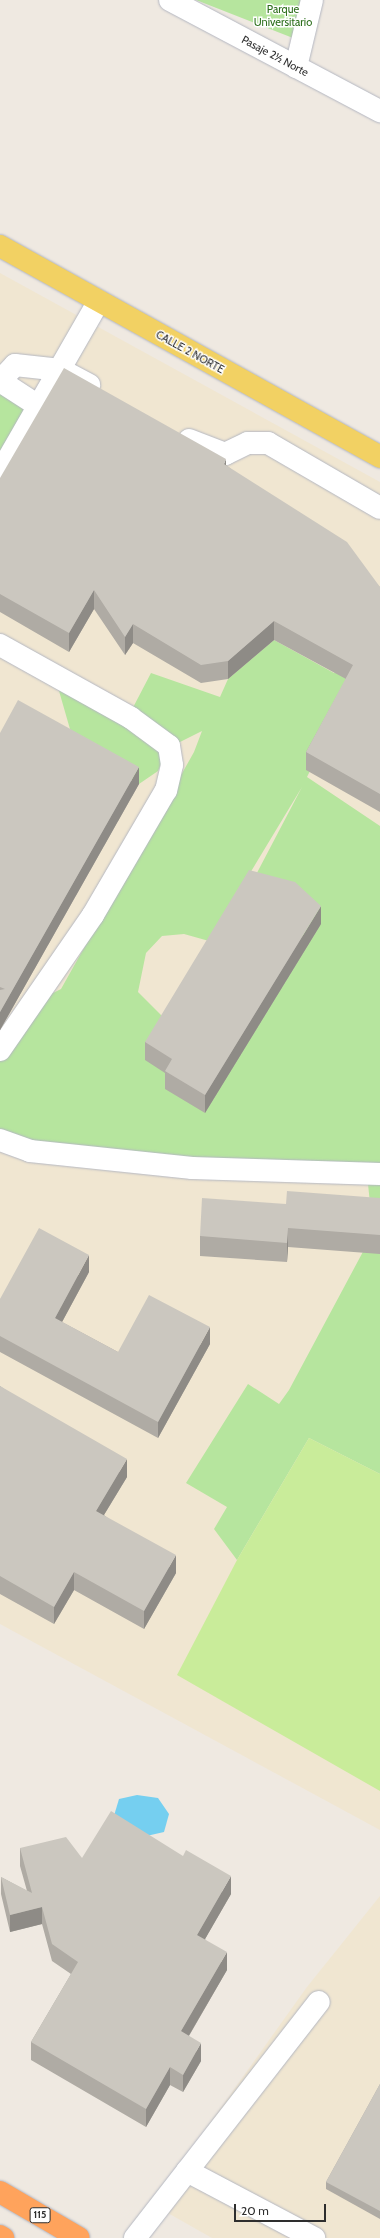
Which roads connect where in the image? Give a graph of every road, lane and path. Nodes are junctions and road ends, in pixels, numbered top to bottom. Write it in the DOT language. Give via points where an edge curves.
graph roads {
  1 [pos="170,0"];
  2 [pos="312,0"];
  3 [pos="296,67"];
  4 [pos="380,111"];
  5 [pos="0,246"];
  6 [pos="99,301"];
  7 [pos="61,370"];
  8 [pos="0,381"];
  9 [pos="108,396"];
  10 [pos="40,407"];
  11 [pos="169,429"];
  12 [pos="380,457"];
  13 [pos="0,473"];
  14 [pos="380,508"];
  15 [pos="0,645"];
  16 [pos="0,1050"];
  17 [pos="0,1140"];
  18 [pos="380,1174"];
  19 [pos="319,2002"];
  20 [pos="187,2171"];
  21 [pos="0,2192"];
  22 [pos="0,2236"];
  23 [pos="3,2238"];
  24 [pos="79,2238"];
  25 [pos="135,2238"];
  26 [pos="314,2238"];
  1 -- 3 [label="street, Pasaje 2½ Norte"];
  2 -- 3 [label="street"];
  3 -- 4 [label="street, Pasaje 2½ Norte"];
  5 -- 6 [label="main road, CALLE 2 NORTE"];
  6 -- 7 [label="street"];
  6 -- 12 [label="main road, CALLE 2 NORTE"];
  7 -- 8 [label="street" via="15,365"];
  7 -- 9 [label="street"];
  7 -- 10 [label="street"];
  8 -- 10 [label="street"];
  10 -- 13 [label="street"];
  11 -- 14 [label="street" via="213,452 224,454 248,443 273,445"];
  15 -- 16 [label="street" via="131,718 169,746 172,765 166,790 93,915"];
  17 -- 18 [label="street" via="30,1151 192,1168"];
  19 -- 20 [label="street"];
  20 -- 25 [label="street"];
  20 -- 26 [label="street"];
  21 -- 24 [label="highway, 115"];
  22 -- 23 [label="highway"];
}
